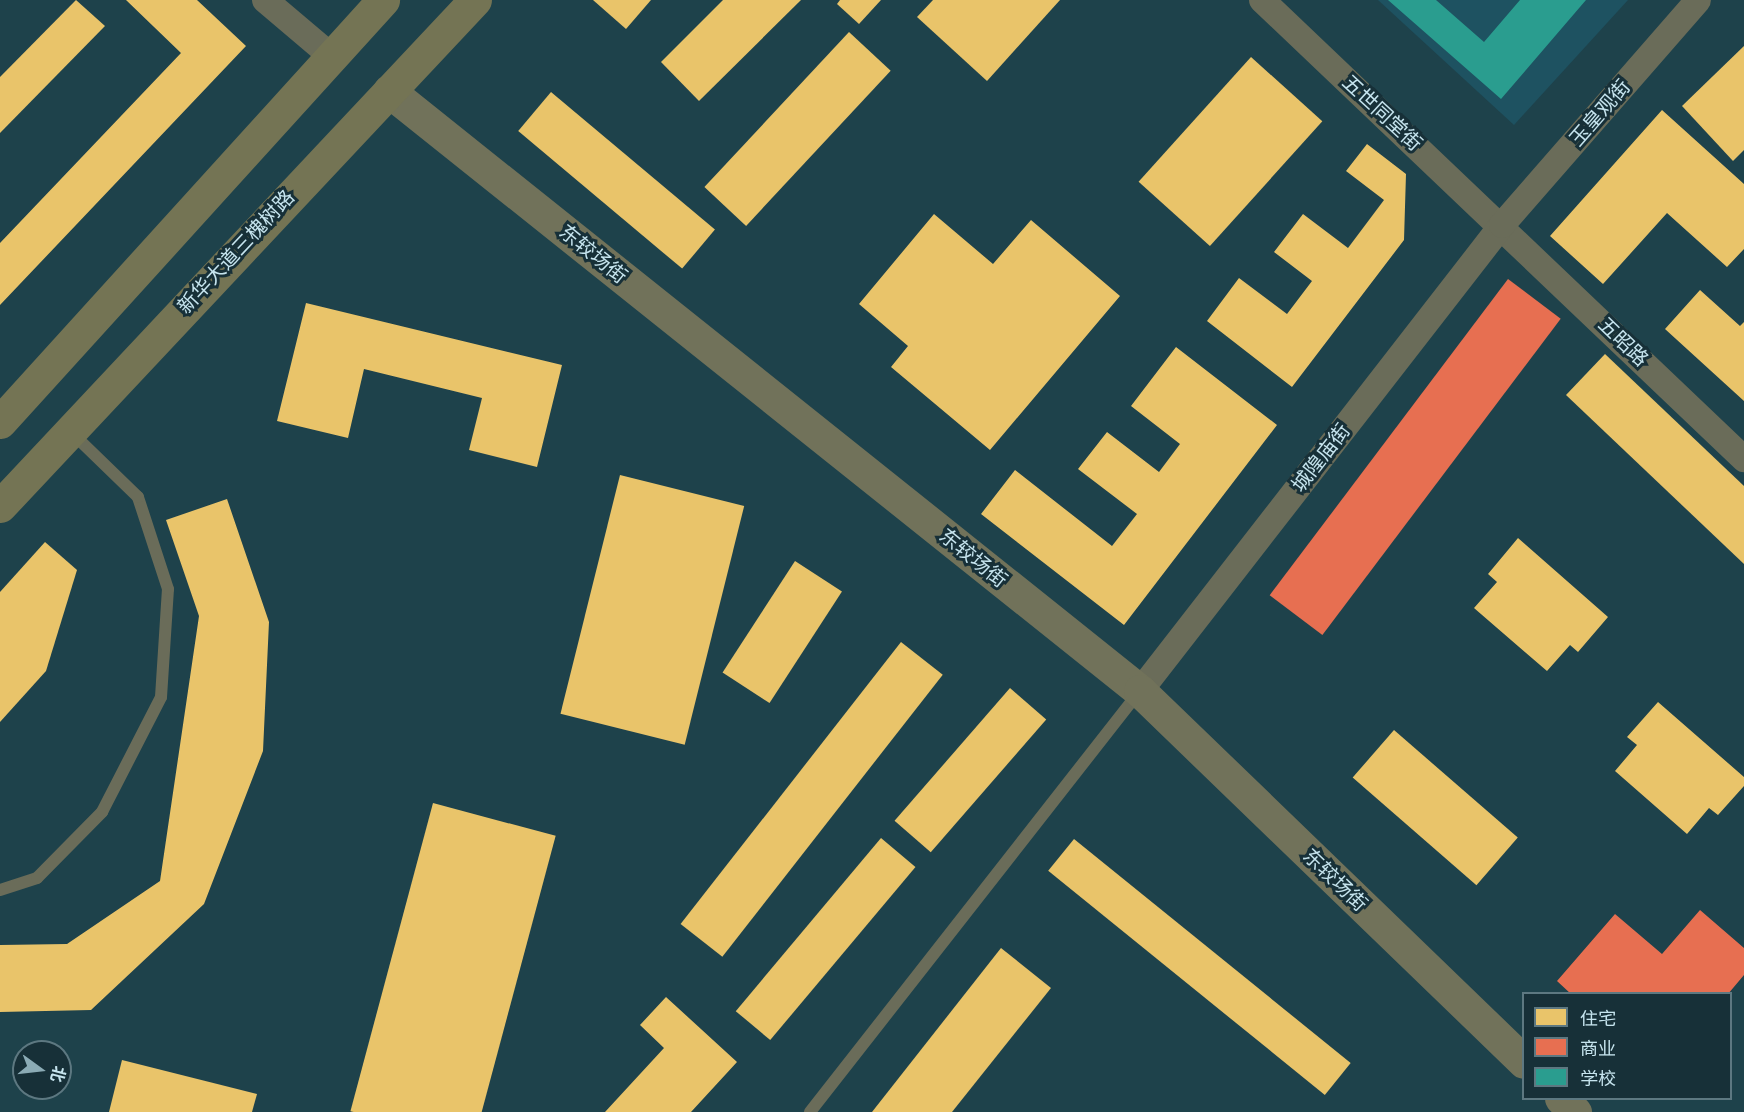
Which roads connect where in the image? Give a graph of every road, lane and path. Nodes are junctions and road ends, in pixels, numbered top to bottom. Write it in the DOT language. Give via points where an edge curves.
graph roads {
  1 [pos="265,0"];
  2 [pos="383,0"];
  3 [pos="475,0"];
  4 [pos="1262,0"];
  5 [pos="1698,0"];
  6 [pos="331,56"];
  7 [pos="389,91"];
  8 [pos="1502,225"];
  9 [pos="0,422"];
  10 [pos="68,429"];
  11 [pos="1744,459"];
  12 [pos="0,506"];
  13 [pos="1140,691"];
  14 [pos="0,890"];
  15 [pos="1522,1060"];
  16 [pos="1563,1100"];
  17 [pos="810,1112"];
  18 [pos="1575,1112"];
  1 -- 6 [label="street"];
  2 -- 6 [label="main road"];
  3 -- 7 [label="main road, 新华大道三槐树路"];
  4 -- 8 [label="street, 五世同堂街"];
  5 -- 8 [label="street, 玉皇观街"];
  6 -- 9 [label="main road"];
  7 -- 10 [label="main road, 新华大道三槐树路"];
  7 -- 13 [label="street, 东较场街"];
  8 -- 11 [label="street, 五昭路"];
  8 -- 13 [label="street, 城隍庙街"];
  10 -- 12 [label="main road, 新华大道三槐树路"];
  10 -- 14 [label="lane" via="138,497 168,589 160,697 102,812 37,878"];
  13 -- 15 [label="street, 东较场街"];
  13 -- 17 [label="lane"];
  16 -- 18 [label="street"];
}
